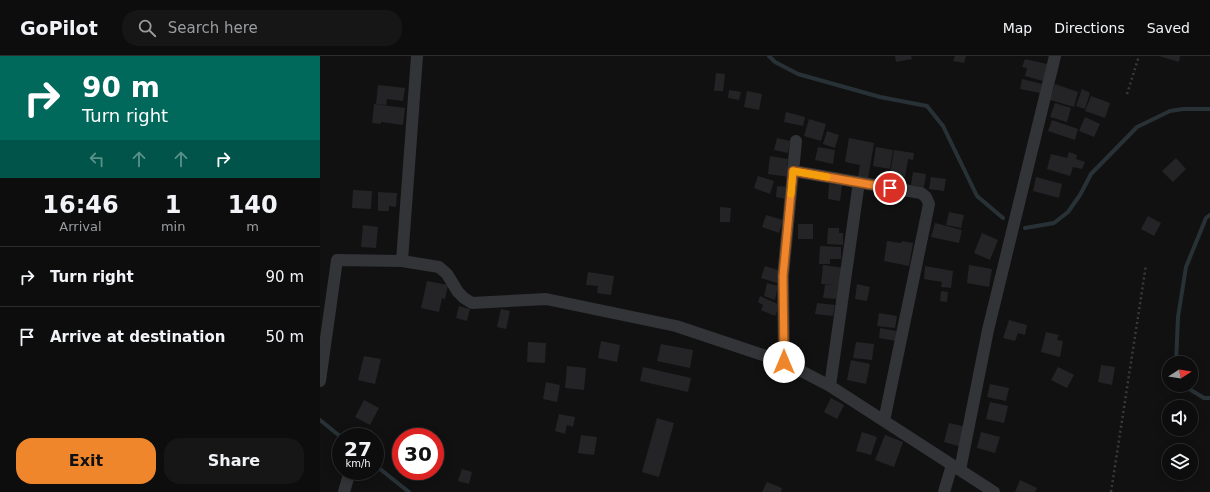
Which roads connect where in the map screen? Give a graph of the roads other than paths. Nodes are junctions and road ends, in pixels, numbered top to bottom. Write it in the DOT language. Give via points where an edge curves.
graph roads {
  1 [pos="417,56"];
  2 [pos="1055,56"];
  3 [pos="796,141"];
  4 [pos="793,171"];
  5 [pos="859,182"];
  6 [pos="402,261"];
  7 [pos="784,362"];
  8 [pos="320,381"];
  9 [pos="830,386"];
  10 [pos="884,421"];
  11 [pos="956,468"];
  12 [pos="347,480"];
  13 [pos="344,492"];
  14 [pos="944,492"];
  15 [pos="994,492"];
  1 -- 6 [label="street"];
  2 -- 11 [label="street"];
  3 -- 4 [label="street"];
  4 -- 5 [label="street"];
  4 -- 7 [label="street" via="783,276"];
  5 -- 9 [label="street"];
  5 -- 10 [label="street" via="921,193 929,204"];
  6 -- 7 [label="street" via="439,268 447,274 458,292 472,303 546,299 676,326"];
  6 -- 8 [label="street" via="337,260"];
  7 -- 9 [label="street"];
  9 -- 10 [label="street"];
  10 -- 11 [label="street"];
  11 -- 14 [label="street"];
  11 -- 15 [label="street"];
  12 -- 13 [label="street"];
}
